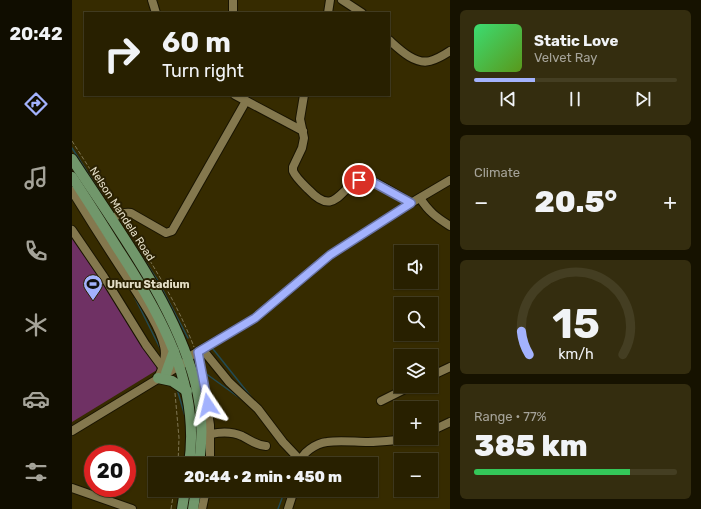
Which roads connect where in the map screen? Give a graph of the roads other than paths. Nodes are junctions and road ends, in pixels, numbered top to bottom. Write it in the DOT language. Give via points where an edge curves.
graph roads {
  1 [pos="152,0"];
  2 [pos="233,0"];
  3 [pos="330,0"];
  4 [pos="342,0"];
  5 [pos="156,12"];
  6 [pos="233,12"];
  7 [pos="328,12"];
  8 [pos="360,12"];
  9 [pos="390,41"];
  10 [pos="390,50"];
  11 [pos="450,51"];
  12 [pos="403,52"];
  13 [pos="237,96"];
  14 [pos="304,96"];
  15 [pos="246,100"];
  16 [pos="303,131"];
  17 [pos="72,159"];
  18 [pos="72,177"];
  19 [pos="450,180"];
  20 [pos="72,192"];
  21 [pos="420,198"];
  22 [pos="411,203"];
  23 [pos="111,219"];
  24 [pos="450,226"];
  25 [pos="72,230"];
  26 [pos="174,351"];
  27 [pos="200,351"];
  28 [pos="185,361"];
  29 [pos="450,367"];
  30 [pos="162,373"];
  31 [pos="438,373"];
  32 [pos="187,391"];
  33 [pos="397,393"];
  34 [pos="381,401"];
  35 [pos="450,422"];
  36 [pos="438,428"];
  37 [pos="72,431"];
  38 [pos="211,434"];
  39 [pos="394,441"];
  40 [pos="266,446"];
  41 [pos="189,457"];
  42 [pos="199,457"];
  43 [pos="210,457"];
  44 [pos="296,457"];
  45 [pos="304,457"];
  46 [pos="72,488"];
  47 [pos="184,497"];
  48 [pos="195,497"];
  49 [pos="205,497"];
  50 [pos="292,497"];
  51 [pos="132,509"];
  52 [pos="182,509"];
  53 [pos="193,509"];
  54 [pos="202,509"];
  55 [pos="288,509"];
  1 -- 5 [label="street"];
  2 -- 6 [label="street"];
  3 -- 7 [label="street"];
  4 -- 8 [label="street"];
  9 -- 12 [label="street"];
  10 -- 12 [label="street"];
  11 -- 12 [label="street" via="429,61 421,61"];
  13 -- 15 [label="street"];
  14 -- 16 [label="street" via="300,119"];
  15 -- 16 [label="street"];
  15 -- 23 [label="street" via="172,231 166,233 131,213 125,212"];
  16 -- 22 [label="street" via="302,148 293,171 320,200 324,202 335,199 359,180 369,180"];
  17 -- 23 [label="main road, Nelson Mandela Road"];
  18 -- 26 [label="main road, Nelson Mandela Road" via="141,284"];
  19 -- 21 [label="street"];
  20 -- 30 [label="street" via="146,306 163,339 166,355"];
  21 -- 22 [label="street"];
  21 -- 24 [label="street" via="434,216"];
  22 -- 27 [label="street" via="330,255 255,318"];
  23 -- 28 [label="main road, Nelson Mandela Road" via="166,310 180,337"];
  25 -- 30 [label="street" via="104,277"];
  26 -- 28 [label="main road, Nelson Mandela Road"];
  26 -- 30 [label="main road"];
  27 -- 28 [label="street"];
  27 -- 38 [label="street"];
  27 -- 44 [label="street" via="258,409"];
  28 -- 30 [label="street"];
  28 -- 32 [label="main road, Nelson Mandela Road"];
  28 -- 42 [label="main road, Nelson Mandela Road" via="199,400"];
  29 -- 31 [label="street"];
  30 -- 32 [label="main road"];
  30 -- 37 [label="street"];
  32 -- 41 [label="main road, Nelson Mandela Road" via="191,435"];
  33 -- 34 [label="street"];
  35 -- 36 [label="street"];
  38 -- 40 [label="street" via="230,433 242,436 257,445"];
  38 -- 43 [label="street"];
  39 -- 45 [label="street" via="326,442 309,450"];
  46 -- 51 [label="street"];
  47 -- 52 [label="main road"];
  48 -- 53 [label="main road"];
  49 -- 54 [label="street"];
  50 -- 55 [label="street"];
}
